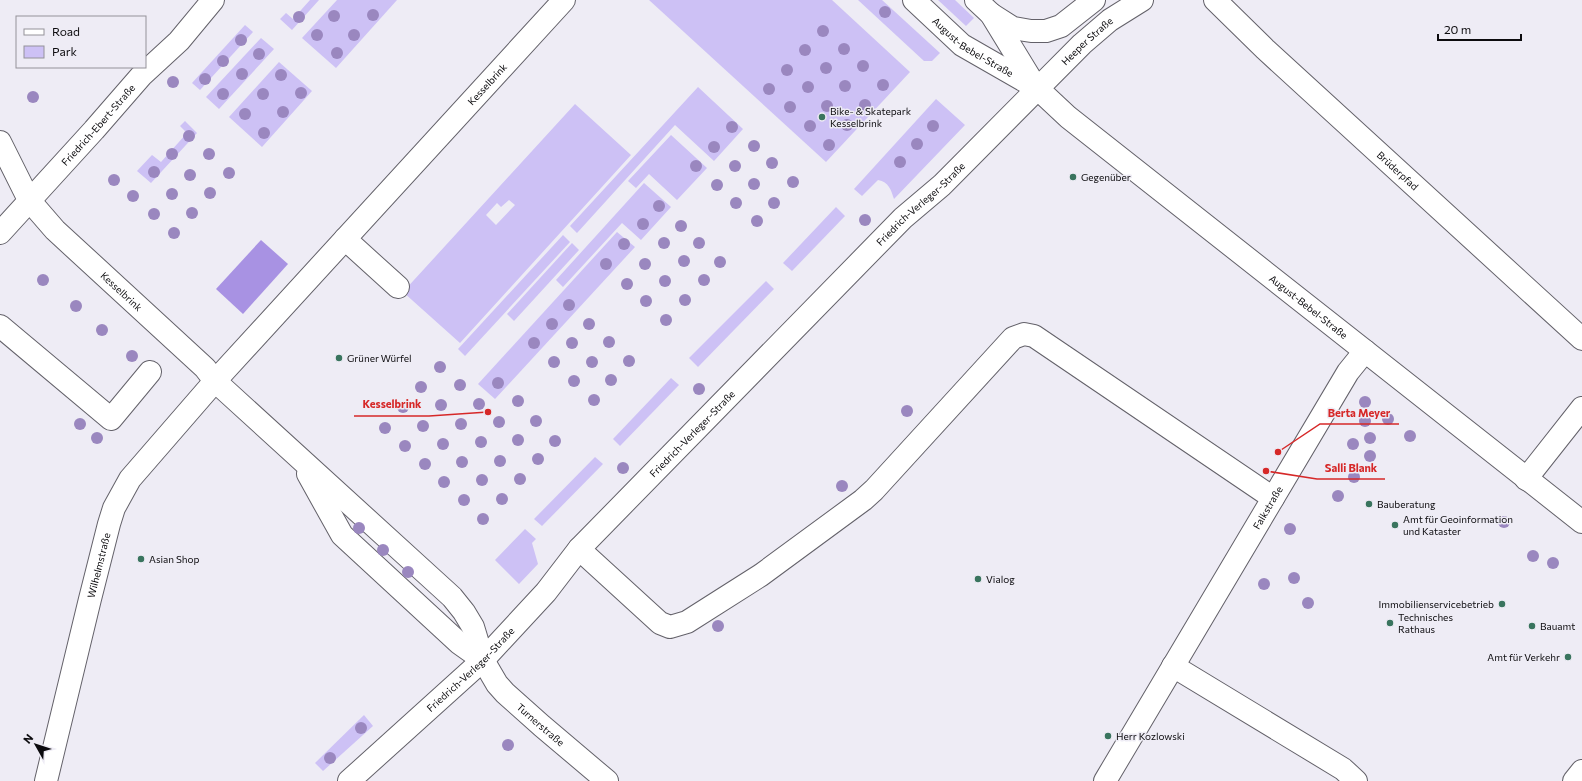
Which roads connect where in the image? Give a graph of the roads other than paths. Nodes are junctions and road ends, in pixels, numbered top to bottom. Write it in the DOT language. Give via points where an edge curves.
graph roads {
  1 [pos="213,0"];
  2 [pos="564,0"];
  3 [pos="914,0"];
  4 [pos="1094,0"];
  5 [pos="1142,0"];
  6 [pos="1215,0"];
  7 [pos="984,7"];
  8 [pos="1037,88"];
  9 [pos="0,142"];
  10 [pos="30,200"];
  11 [pos="0,233"];
  12 [pos="345,239"];
  13 [pos="398,287"];
  14 [pos="0,326"];
  15 [pos="1582,339"];
  16 [pos="1365,351"];
  17 [pos="150,372"];
  18 [pos="215,381"];
  19 [pos="1582,408"];
  20 [pos="298,456"];
  21 [pos="1526,479"];
  22 [pos="1273,498"];
  23 [pos="1582,522"];
  24 [pos="579,549"];
  25 [pos="483,660"];
  26 [pos="1173,666"];
  27 [pos="1582,771"];
  28 [pos="46,781"];
  29 [pos="349,781"];
  30 [pos="607,781"];
  31 [pos="1105,781"];
  32 [pos="1356,781"];
  33 [pos="1574,781"];
  1 -- 10 [label="street, Friedrich-Ebert-Straße" via="179,41 141,76"];
  2 -- 12 [label="street, Kesselbrink"];
  3 -- 8 [label="street, August-Bebel-Straße" via="962,45"];
  4 -- 7 [label="street" via="1061,26 1031,32 1013,28"];
  5 -- 8 [label="street, Heeper Straße" via="1110,20"];
  6 -- 15 [label="street, Brüderpfad" via="1265,49"];
  7 -- 8 [label="street, August-Bebel-Straße"];
  8 -- 16 [label="street, August-Bebel-Straße" via="1068,117"];
  8 -- 24 [label="street, Friedrich-Verleger-Straße" via="942,185 903,218"];
  9 -- 10 [label="street, Kesselbrink"];
  10 -- 11 [label="street, Friedrich-Ebert-Straße"];
  10 -- 18 [label="street, Kesselbrink" via="55,230 205,368"];
  12 -- 13 [label="street"];
  12 -- 18 [label="street, Kesselbrink"];
  14 -- 17 [label="street" via="111,418"];
  16 -- 21 [label="street, August-Bebel-Straße"];
  16 -- 22 [label="street, Falkstraße" via="1348,372"];
  18 -- 20 [label="street, Kesselbrink"];
  18 -- 28 [label="street, Wilhelmstraße" via="130,479 114,508"];
  19 -- 21 [label="street"];
  20 -- 25 [label="street, Kesselbrink" via="342,535 459,643"];
  20 -- 25 [label="street, Kesselbrink" via="452,598 473,627"];
  21 -- 23 [label="street, August-Bebel-Straße"];
  22 -- 24 [label="street" via="1034,336 1024,334 1013,338 863,500 761,575 687,622 670,627 660,623"];
  22 -- 26 [label="street, Falkstraße"];
  24 -- 25 [label="street, Friedrich-Verleger-Straße" via="521,621"];
  25 -- 29 [label="street, Friedrich-Verleger-Straße"];
  25 -- 30 [label="street, Turnerstraße" via="505,693"];
  26 -- 31 [label="street, Falkstraße"];
  26 -- 32 [label="street" via="1343,769"];
  27 -- 33 [label="street"];
}
